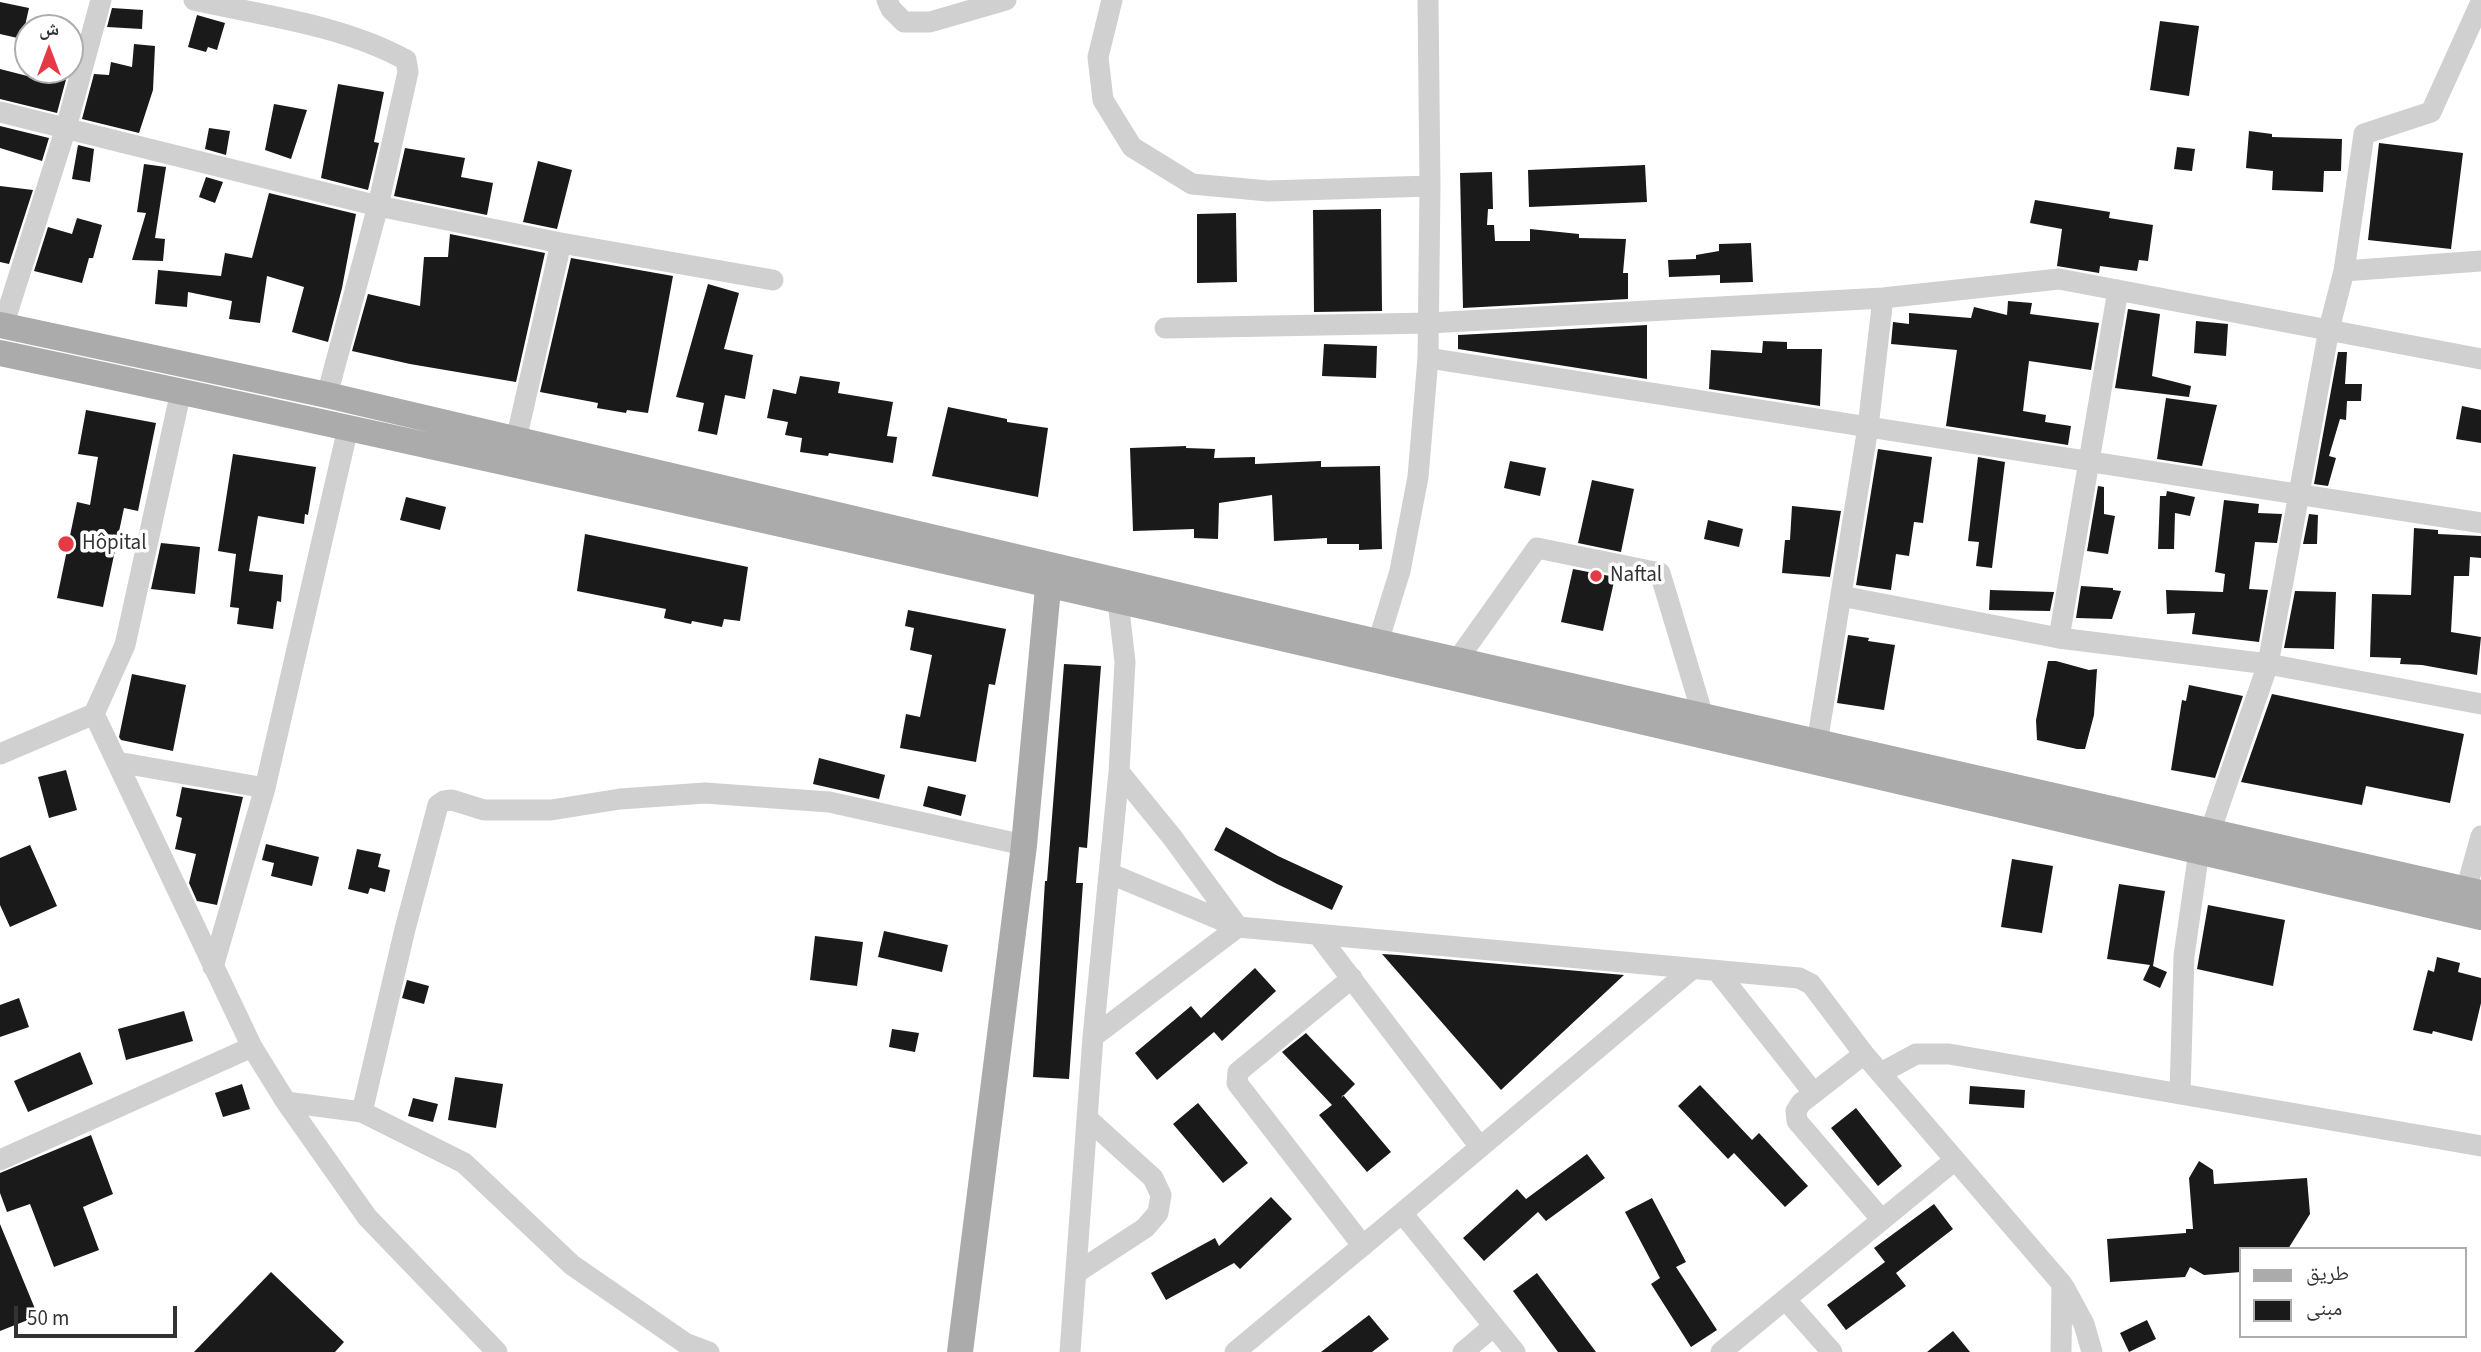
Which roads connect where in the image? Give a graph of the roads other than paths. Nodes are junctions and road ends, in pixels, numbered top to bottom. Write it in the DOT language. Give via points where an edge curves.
graph roads {
  1 [pos="101,0"];
  2 [pos="194,0"];
  3 [pos="887,0"];
  4 [pos="1006,0"];
  5 [pos="1112,0"];
  6 [pos="1428,0"];
  7 [pos="2481,2"];
  8 [pos="0,112"];
  9 [pos="66,128"];
  10 [pos="1430,186"];
  11 [pos="378,206"];
  12 [pos="561,243"];
  13 [pos="2481,261"];
  14 [pos="2344,271"];
  15 [pos="773,280"];
  16 [pos="2119,290"];
  17 [pos="1884,298"];
  18 [pos="1429,323"];
  19 [pos="2,325"];
  20 [pos="1166,328"];
  21 [pos="2329,329"];
  22 [pos="0,353"];
  23 [pos="1428,358"];
  24 [pos="2481,359"];
  25 [pos="181,391"];
  26 [pos="327,395"];
  27 [pos="1868,427"];
  28 [pos="348,428"];
  29 [pos="516,440"];
  30 [pos="2089,461"];
  31 [pos="2299,495"];
  32 [pos="2481,523"];
  33 [pos="1050,575"];
  34 [pos="1841,596"];
  35 [pos="1118,601"];
  36 [pos="2059,639"];
  37 [pos="1375,651"];
  38 [pos="1458,659"];
  39 [pos="2268,664"];
  40 [pos="2481,704"];
  41 [pos="94,714"];
  42 [pos="1703,716"];
  43 [pos="1816,752"];
  44 [pos="0,754"];
  45 [pos="117,762"];
  46 [pos="1119,772"];
  47 [pos="265,788"];
  48 [pos="2481,836"];
  49 [pos="2204,841"];
  50 [pos="1024,845"];
  51 [pos="1111,874"];
  52 [pos="2474,892"];
  53 [pos="2481,917"];
  54 [pos="1238,927"];
  55 [pos="1320,936"];
  56 [pos="213,967"];
  57 [pos="1692,969"];
  58 [pos="1717,971"];
  59 [pos="1352,978"];
  60 [pos="1093,1037"];
  61 [pos="251,1047"];
  62 [pos="1864,1054"];
  63 [pos="1881,1073"];
  64 [pos="1812,1092"];
  65 [pos="2180,1094"];
  66 [pos="286,1102"];
  67 [pos="362,1112"];
  68 [pos="1089,1120"];
  69 [pos="2481,1146"];
  70 [pos="1480,1147"];
  71 [pos="0,1160"];
  72 [pos="1955,1160"];
  73 [pos="1402,1213"];
  74 [pos="1882,1220"];
  75 [pos="1363,1246"];
  76 [pos="1076,1273"];
  77 [pos="2062,1284"];
  78 [pos="1786,1300"];
  79 [pos="1494,1326"];
  80 [pos="497,1352"];
  81 [pos="709,1352"];
  82 [pos="960,1352"];
  83 [pos="1070,1352"];
  84 [pos="1235,1352"];
  85 [pos="1463,1352"];
  86 [pos="1516,1352"];
  87 [pos="1721,1352"];
  88 [pos="1832,1352"];
  89 [pos="2061,1352"];
  90 [pos="2092,1352"];
  1 -- 9 [label="street"];
  2 -- 11 [label="street" via="321,29 384,48 406,60 408,72"];
  3 -- 4 [label="street" via="904,22 930,22"];
  5 -- 10 [label="street" via="1098,57 1103,100 1132,147 1192,184 1268,191"];
  6 -- 10 [label="street"];
  7 -- 14 [label="street" via="2431,111 2364,134"];
  8 -- 9 [label="street"];
  9 -- 11 [label="street"];
  9 -- 19 [label="street"];
  10 -- 18 [label="street"];
  11 -- 12 [label="street"];
  11 -- 26 [label="street"];
  12 -- 15 [label="street"];
  12 -- 29 [label="street"];
  13 -- 14 [label="street"];
  14 -- 21 [label="street"];
  16 -- 17 [label="street" via="2059,279"];
  16 -- 21 [label="street"];
  16 -- 30 [label="street"];
  17 -- 18 [label="street"];
  17 -- 27 [label="street"];
  18 -- 20 [label="street"];
  18 -- 23 [label="street"];
  19 -- 26 [label="main road"];
  21 -- 24 [label="street"];
  21 -- 31 [label="street"];
  22 -- 25 [label="main road"];
  23 -- 27 [label="street"];
  23 -- 37 [label="street" via="1418,477 1400,571"];
  25 -- 28 [label="main road"];
  25 -- 41 [label="street" via="125,645"];
  26 -- 29 [label="main road"];
  27 -- 30 [label="street"];
  27 -- 34 [label="street"];
  28 -- 33 [label="main road"];
  28 -- 47 [label="street"];
  29 -- 33 [label="main road"];
  30 -- 31 [label="street"];
  30 -- 36 [label="street"];
  31 -- 32 [label="street"];
  31 -- 39 [label="street"];
  33 -- 35 [label="main road"];
  33 -- 37 [label="main road"];
  33 -- 50 [label="main road"];
  34 -- 36 [label="street"];
  34 -- 43 [label="street"];
  35 -- 37 [label="main road"];
  35 -- 46 [label="street" via="1125,662"];
  36 -- 39 [label="street"];
  37 -- 38 [label="main road"];
  37 -- 43 [label="main road"];
  38 -- 42 [label="main road"];
  38 -- 42 [label="street" via="1537,548 1660,573"];
  39 -- 40 [label="street"];
  39 -- 49 [label="street"];
  41 -- 44 [label="street"];
  41 -- 45 [label="street"];
  42 -- 43 [label="main road"];
  43 -- 49 [label="main road"];
  45 -- 47 [label="street"];
  45 -- 56 [label="street"];
  46 -- 51 [label="street"];
  46 -- 54 [label="street"];
  47 -- 56 [label="street"];
  48 -- 52 [label="street"];
  49 -- 52 [label="main road"];
  49 -- 53 [label="main road"];
  49 -- 65 [label="street" via="2183,956"];
  50 -- 67 [label="street" via="815,801 705,793 551,810 484,810 444,801 438,805 405,929"];
  50 -- 82 [label="main road"];
  51 -- 54 [label="street"];
  51 -- 60 [label="street"];
  54 -- 55 [label="street"];
  54 -- 60 [label="street"];
  55 -- 57 [label="street"];
  55 -- 59 [label="street"];
  56 -- 61 [label="street"];
  57 -- 58 [label="street"];
  57 -- 70 [label="street"];
  58 -- 62 [label="street" via="1799,978 1811,984"];
  58 -- 64 [label="street"];
  59 -- 70 [label="street"];
  59 -- 75 [label="street" via="1238,1072 1237,1083"];
  60 -- 68 [label="street"];
  61 -- 66 [label="street"];
  61 -- 71 [label="street"];
  62 -- 63 [label="street"];
  62 -- 64 [label="street"];
  63 -- 65 [label="street" via="1916,1054 1949,1054"];
  63 -- 72 [label="street"];
  64 -- 74 [label="street" via="1796,1111 1797,1121"];
  65 -- 69 [label="street"];
  66 -- 67 [label="street"];
  66 -- 80 [label="street" via="367,1217"];
  67 -- 81 [label="street" via="464,1163 572,1265 685,1343"];
  68 -- 76 [label="street"];
  68 -- 76 [label="street" via="1153,1178 1161,1195 1157,1213 1145,1228"];
  70 -- 73 [label="street"];
  72 -- 74 [label="street"];
  72 -- 77 [label="street"];
  73 -- 75 [label="street"];
  73 -- 79 [label="street"];
  74 -- 78 [label="street"];
  75 -- 84 [label="street"];
  76 -- 83 [label="street"];
  77 -- 89 [label="street"];
  77 -- 90 [label="street" via="2084,1324"];
  78 -- 87 [label="street"];
  78 -- 88 [label="street"];
  79 -- 85 [label="street"];
  79 -- 86 [label="street"];
}
